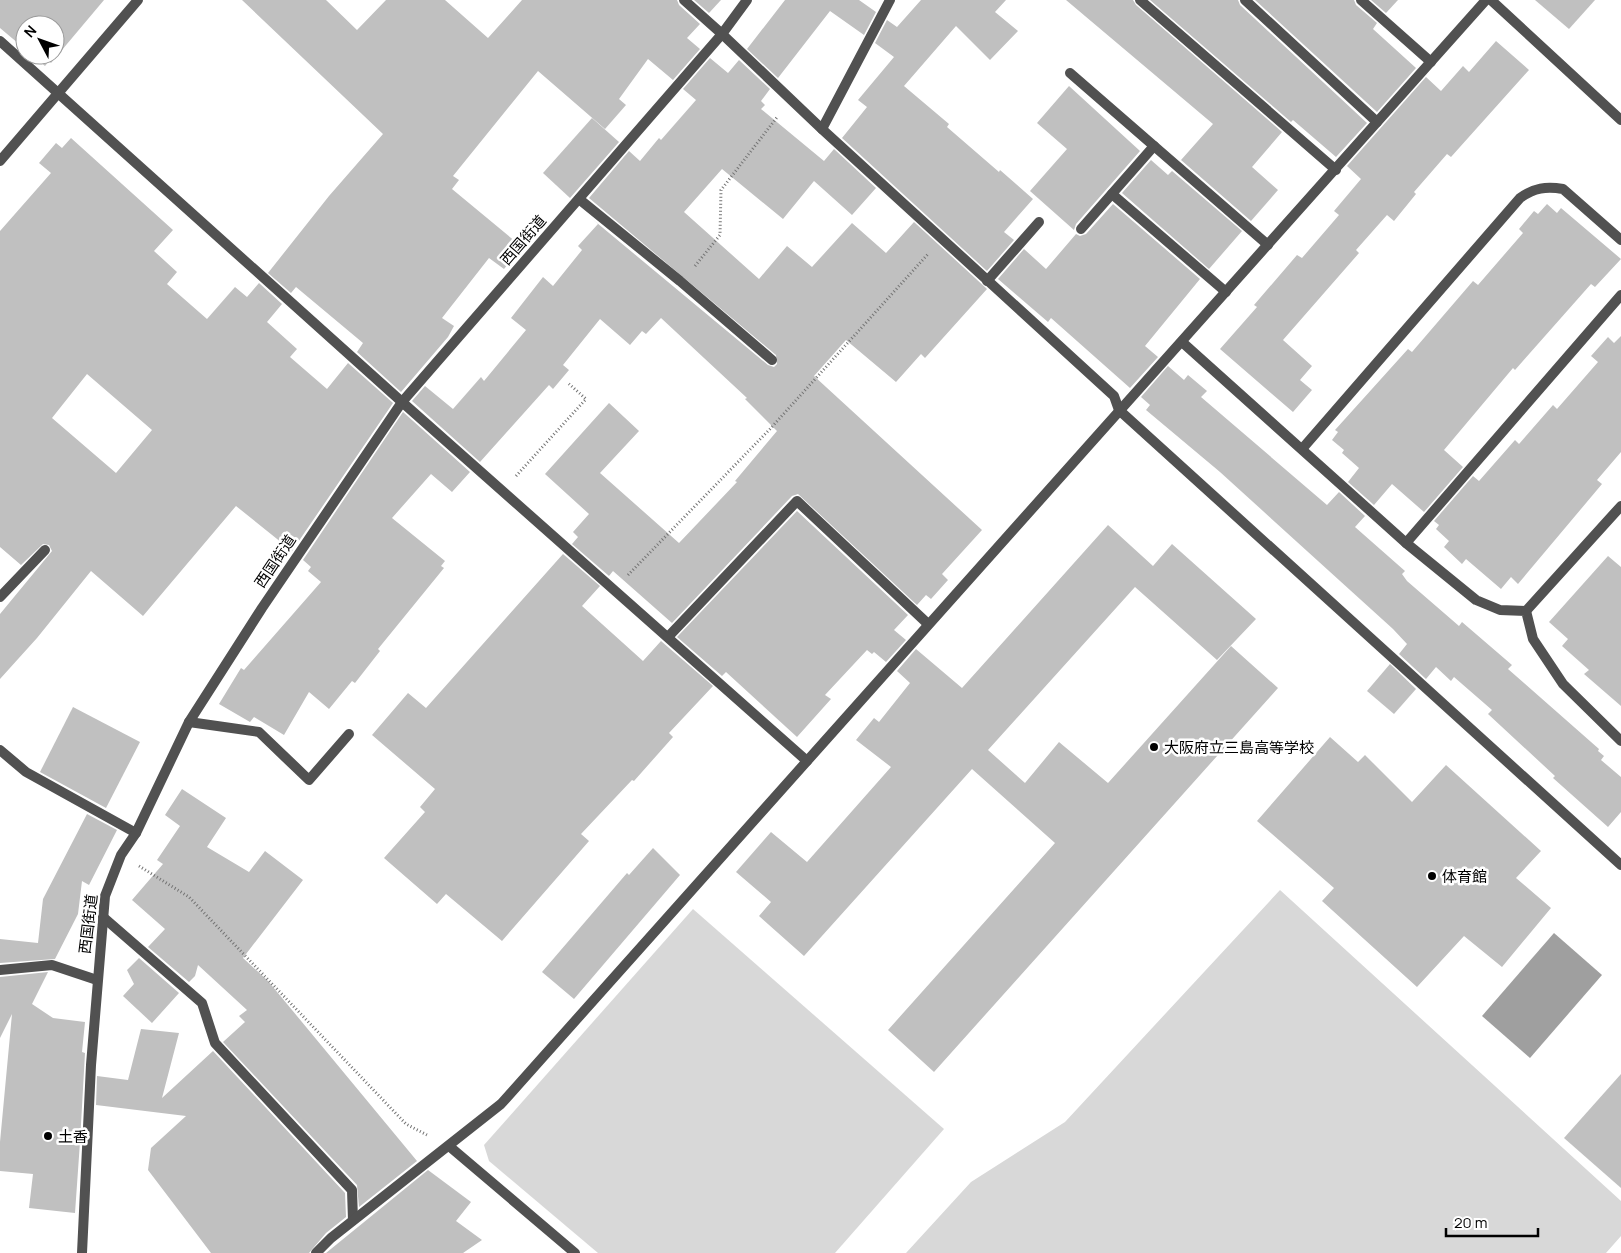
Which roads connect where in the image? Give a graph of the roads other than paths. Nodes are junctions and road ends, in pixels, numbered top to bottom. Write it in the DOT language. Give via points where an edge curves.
graph roads {
  1 [pos="138,0"];
  2 [pos="684,0"];
  3 [pos="747,0"];
  4 [pos="890,0"];
  5 [pos="1140,0"];
  6 [pos="1245,0"];
  7 [pos="1361,0"];
  8 [pos="1486,0"];
  9 [pos="1491,0"];
  10 [pos="722,34"];
  11 [pos="0,41"];
  12 [pos="1431,62"];
  13 [pos="1070,73"];
  14 [pos="59,94"];
  15 [pos="1621,120"];
  16 [pos="1377,122"];
  17 [pos="822,130"];
  18 [pos="1154,146"];
  19 [pos="0,161"];
  20 [pos="1336,170"];
  21 [pos="1112,194"];
  22 [pos="579,199"];
  23 [pos="1039,222"];
  24 [pos="1081,229"];
  25 [pos="1621,240"];
  26 [pos="1268,245"];
  27 [pos="987,281"];
  28 [pos="1226,292"];
  29 [pos="1621,295"];
  30 [pos="1182,342"];
  31 [pos="772,360"];
  32 [pos="402,402"];
  33 [pos="1118,410"];
  34 [pos="1302,449"];
  35 [pos="1621,506"];
  36 [pos="1406,542"];
  37 [pos="45,550"];
  38 [pos="0,597"];
  39 [pos="1526,611"];
  40 [pos="928,624"];
  41 [pos="668,637"];
  42 [pos="189,722"];
  43 [pos="349,734"];
  44 [pos="1620,737"];
  45 [pos="0,750"];
  46 [pos="807,760"];
  47 [pos="136,833"];
  48 [pos="1621,866"];
  49 [pos="102,917"];
  50 [pos="0,970"];
  51 [pos="97,980"];
  52 [pos="449,1146"];
  53 [pos="353,1220"];
  54 [pos="318,1252"];
  55 [pos="82,1253"];
  56 [pos="575,1253"];
  1 -- 14 [label="street"];
  2 -- 10 [label="street"];
  3 -- 10 [label="street, 西国街道"];
  4 -- 17 [label="street"];
  5 -- 20 [label="street"];
  6 -- 16 [label="street"];
  7 -- 12 [label="street"];
  8 -- 12 [label="street"];
  9 -- 15 [label="street"];
  10 -- 17 [label="street"];
  10 -- 22 [label="street, 西国街道"];
  11 -- 14 [label="street"];
  12 -- 16 [label="street"];
  13 -- 18 [label="street"];
  14 -- 19 [label="street"];
  14 -- 32 [label="street"];
  16 -- 20 [label="street"];
  17 -- 27 [label="street"];
  18 -- 21 [label="street"];
  18 -- 26 [label="street"];
  20 -- 26 [label="street"];
  21 -- 24 [label="street"];
  21 -- 28 [label="street"];
  22 -- 31 [label="street"];
  22 -- 32 [label="street, 西国街道"];
  23 -- 27 [label="street"];
  25 -- 34 [label="street" via="1563,189 1552,187 1530,191 1520,198"];
  26 -- 28 [label="street"];
  27 -- 33 [label="street" via="1114,396"];
  28 -- 30 [label="street"];
  29 -- 36 [label="street"];
  30 -- 33 [label="street"];
  30 -- 34 [label="street"];
  32 -- 41 [label="street"];
  32 -- 42 [label="street, 西国街道"];
  33 -- 40 [label="street"];
  33 -- 48 [label="street"];
  34 -- 36 [label="street"];
  35 -- 39 [label="street"];
  36 -- 39 [label="street" via="1476,600 1500,610"];
  37 -- 38 [label="street"];
  39 -- 44 [label="street" via="1533,639 1562,684"];
  40 -- 41 [label="street" via="798,501"];
  40 -- 46 [label="street"];
  41 -- 46 [label="street"];
  42 -- 43 [label="street" via="260,732 309,780"];
  42 -- 47 [label="street, 西国街道"];
  45 -- 47 [label="street" via="26,772"];
  46 -- 52 [label="street" via="502,1104"];
  47 -- 49 [label="street, 西国街道" via="121,855 105,896"];
  49 -- 51 [label="street, 西国街道"];
  49 -- 53 [label="street" via="202,1003 215,1043 352,1190"];
  50 -- 51 [label="street" via="52,965"];
  51 -- 55 [label="street, 西国街道"];
  52 -- 53 [label="street"];
  52 -- 56 [label="street"];
  53 -- 54 [label="street"];
}
